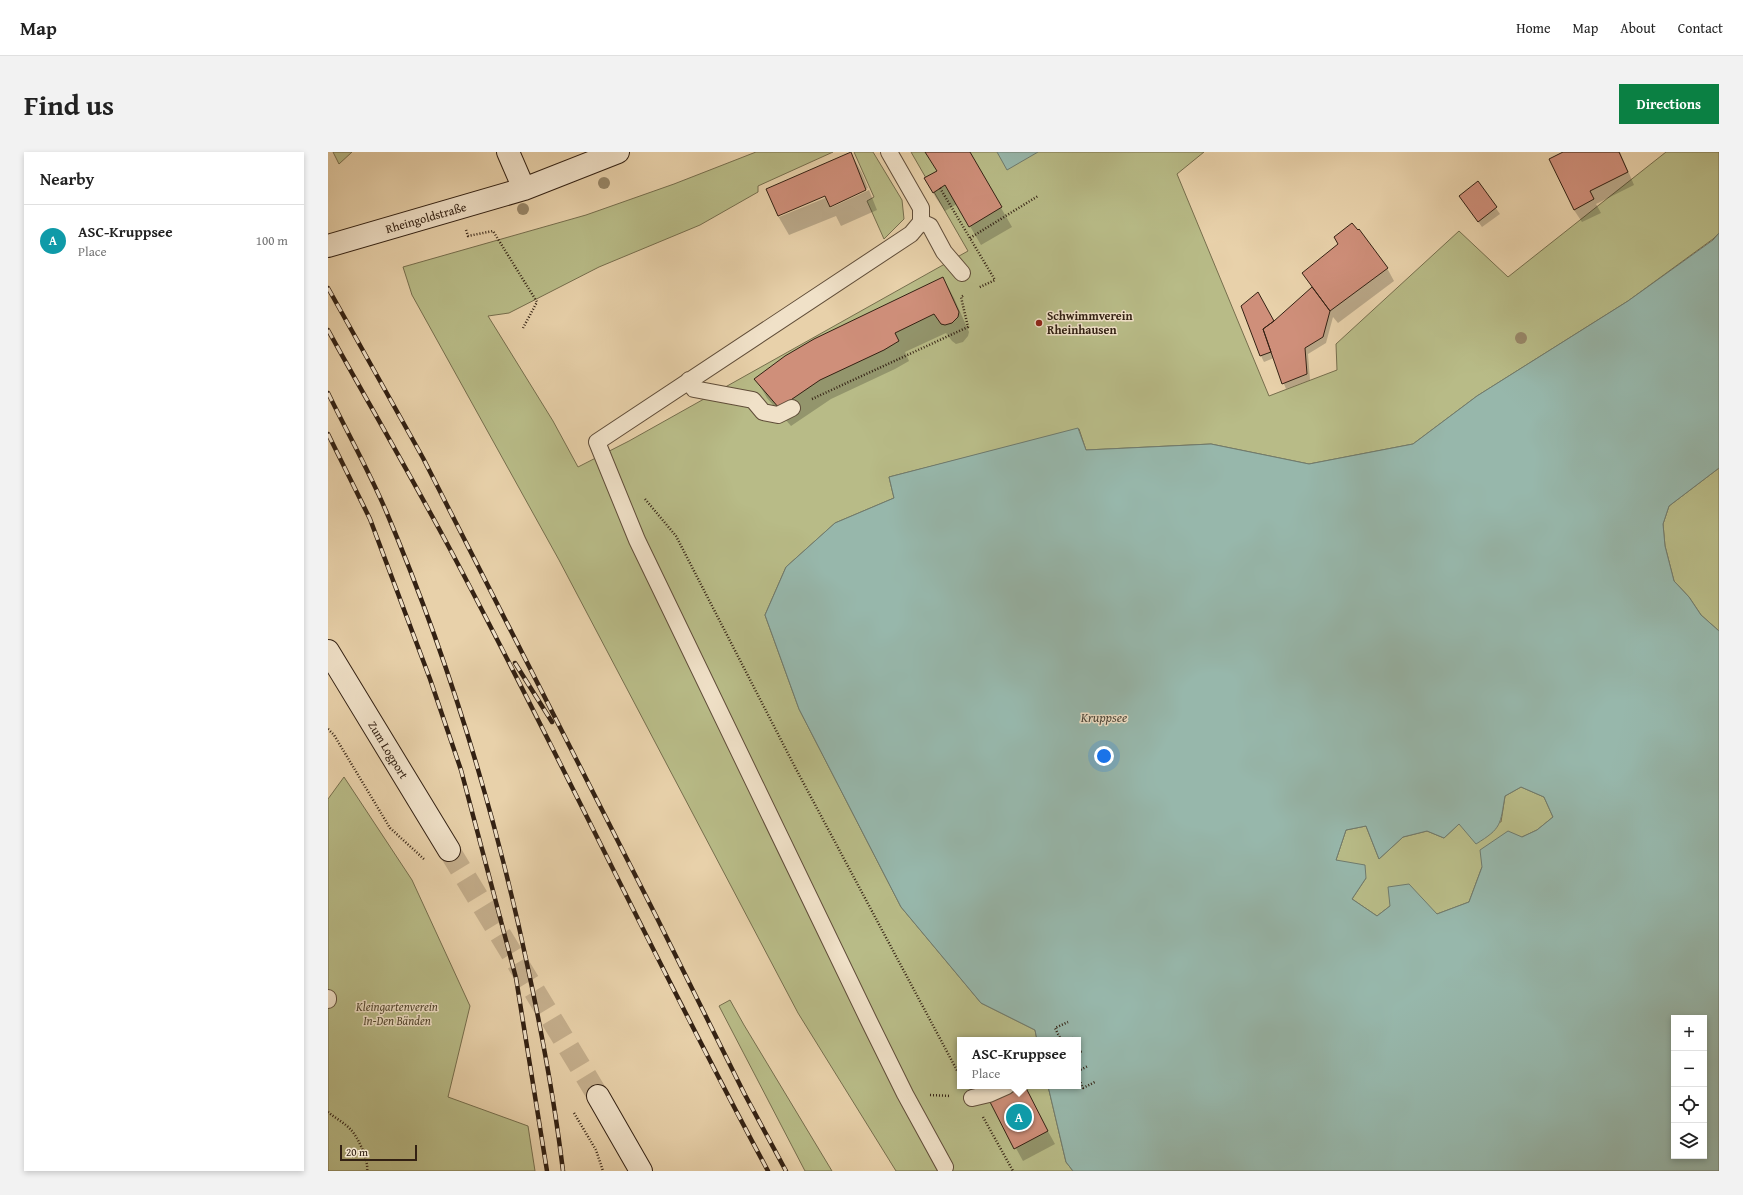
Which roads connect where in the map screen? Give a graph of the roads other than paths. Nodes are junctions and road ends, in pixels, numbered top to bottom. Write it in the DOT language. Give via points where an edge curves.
graph roads {
  1 [pos="508,152"];
  2 [pos="618,152"];
  3 [pos="889,152"];
  4 [pos="524,189"];
  5 [pos="921,222"];
  6 [pos="328,246"];
  7 [pos="962,273"];
  8 [pos="689,380"];
  9 [pos="792,408"];
  10 [pos="328,651"];
  11 [pos="449,850"];
  12 [pos="1001,1089"];
  13 [pos="598,1096"];
  14 [pos="972,1098"];
  15 [pos="945,1167"];
  16 [pos="641,1171"];
  1 -- 4 [label="street"];
  2 -- 4 [label="street, Rheingoldstraße"];
  3 -- 5 [label="lane" via="921,208"];
  4 -- 6 [label="street, Rheingoldstraße"];
  5 -- 7 [label="lane" via="930,226 944,252"];
  5 -- 8 [label="lane" via="911,234"];
  8 -- 9 [label="lane" via="694,388 753,400 763,412 778,416"];
  8 -- 15 [label="lane" via="597,442 640,547 905,1094"];
  10 -- 11 [label="street, Zum Logport"];
  12 -- 14 [label="lane"];
  13 -- 16 [label="street"];
}
